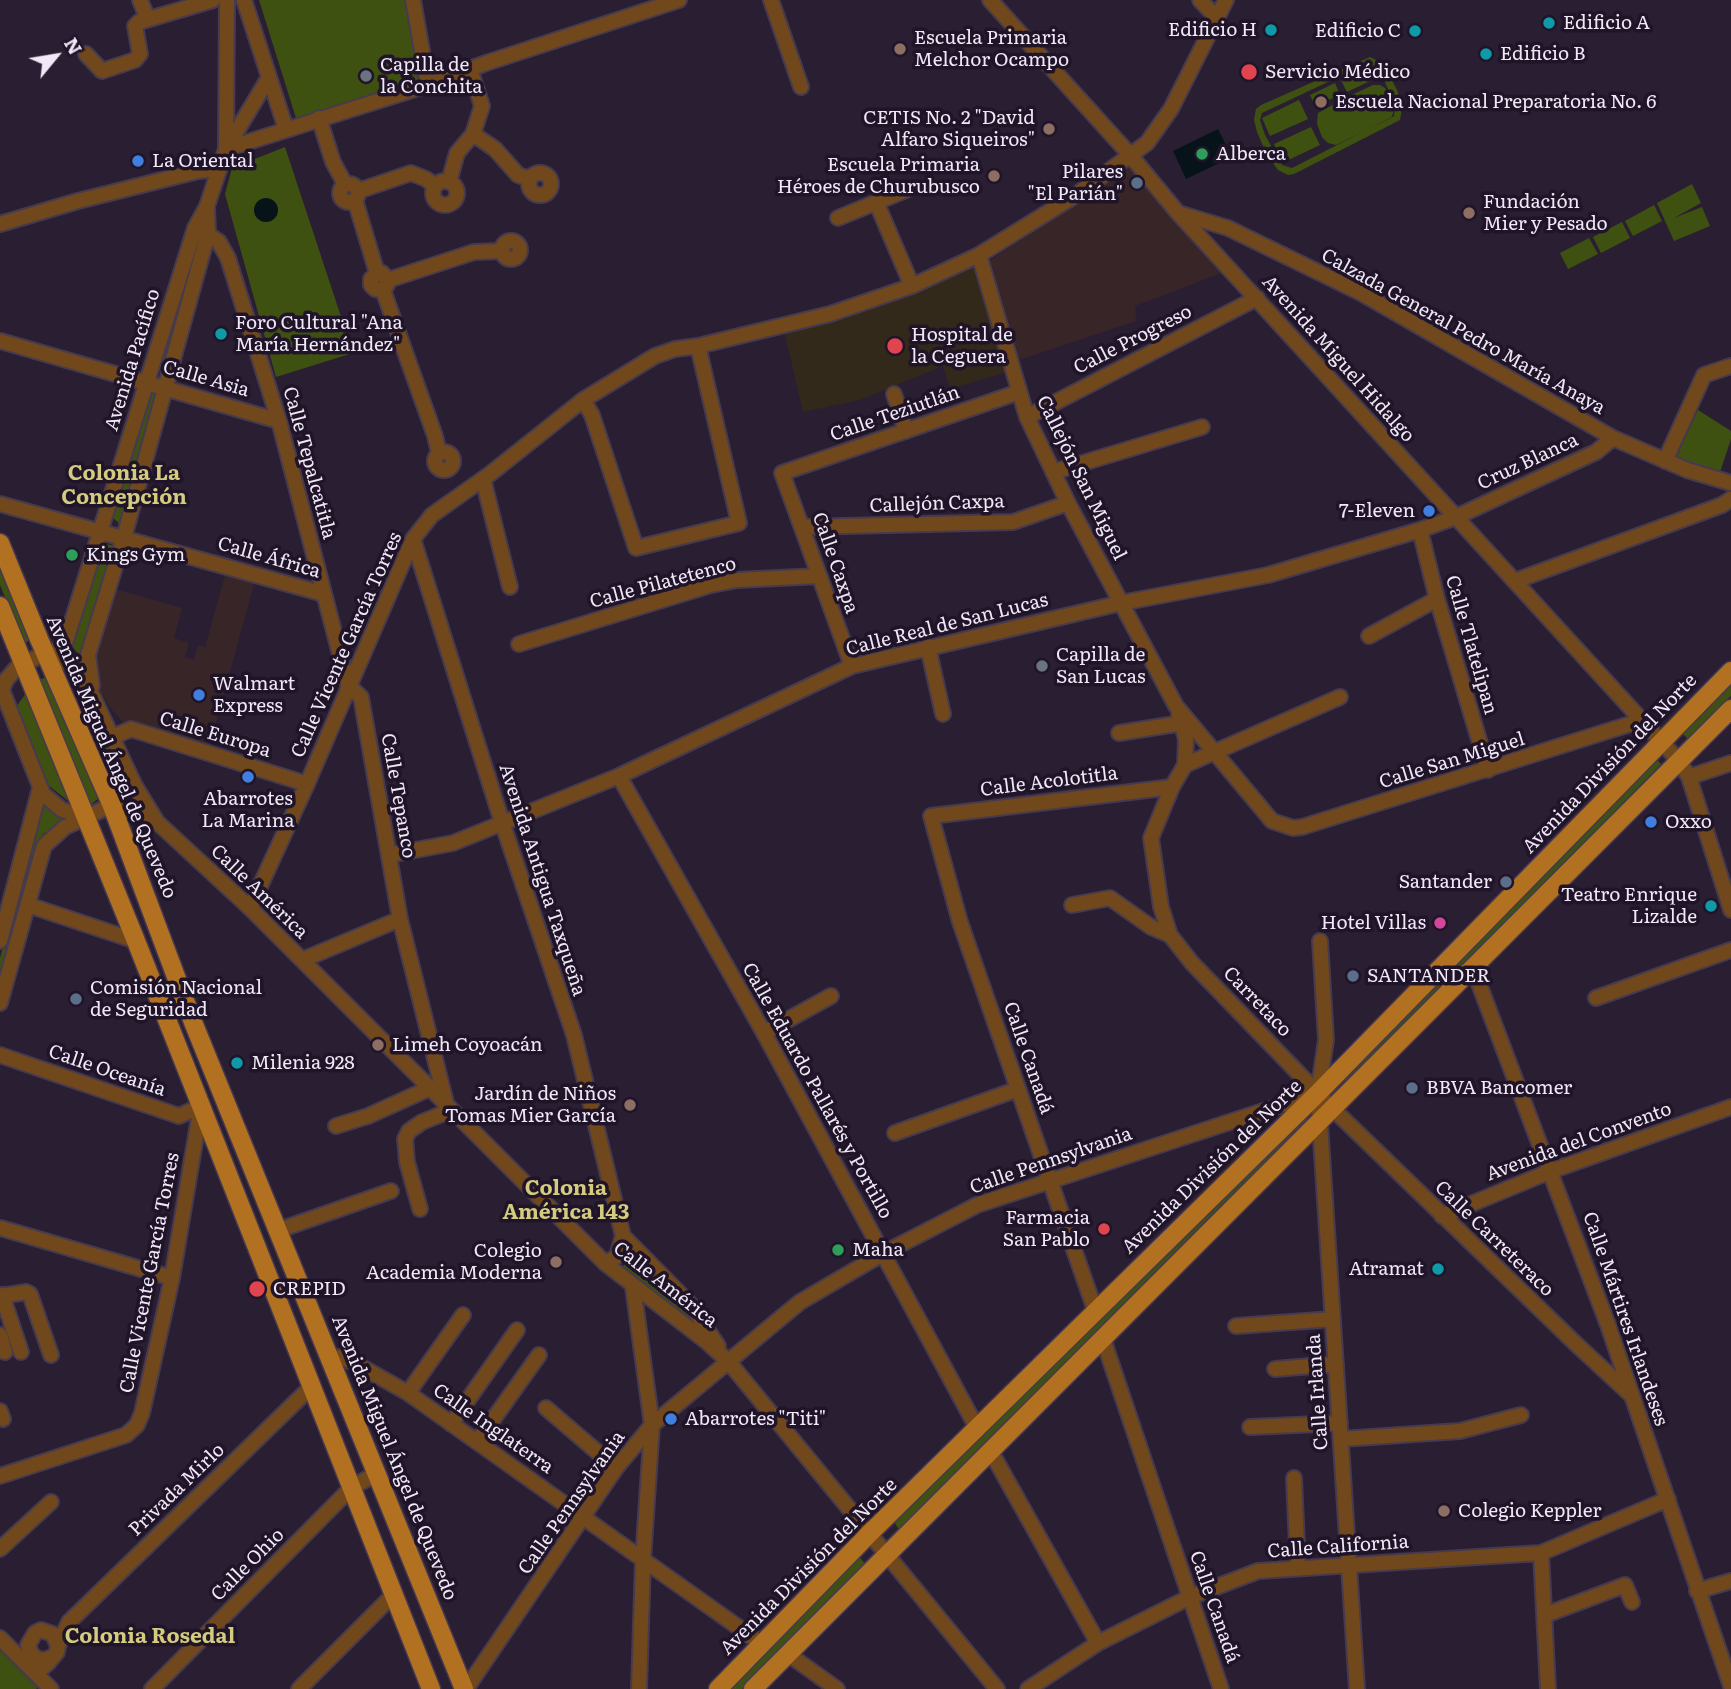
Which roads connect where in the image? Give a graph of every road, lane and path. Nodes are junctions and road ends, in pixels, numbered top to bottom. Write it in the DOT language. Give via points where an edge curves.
graph roads {
  1 [pos="140,0"];
  2 [pos="213,0"];
  3 [pos="226,0"];
  4 [pos="244,0"];
  5 [pos="413,0"];
  6 [pos="679,0"];
  7 [pos="771,0"];
  8 [pos="990,0"];
  9 [pos="1200,0"];
  10 [pos="1226,0"];
  11 [pos="148,17"];
  12 [pos="1216,18"];
  13 [pos="86,54"];
  14 [pos="470,69"];
  15 [pos="268,79"];
  16 [pos="428,85"];
  17 [pos="801,87"];
  18 [pos="319,118"];
  19 [pos="286,129"];
  20 [pos="473,134"];
  21 [pos="226,149"];
  22 [pos="1131,156"];
  23 [pos="217,169"];
  24 [pos="530,179"];
  25 [pos="906,190"];
  26 [pos="353,192"];
  27 [pos="877,204"];
  28 [pos="1178,213"];
  29 [pos="838,218"];
  30 [pos="0,224"];
  31 [pos="201,231"];
  32 [pos="502,250"];
  33 [pos="979,255"];
  34 [pos="382,281"];
  35 [pos="912,286"];
  36 [pos="1256,298"];
  37 [pos="0,341"];
  38 [pos="698,346"];
  39 [pos="1731,366"];
  40 [pos="145,382"];
  41 [pos="166,387"];
  42 [pos="1019,392"];
  43 [pos="894,394"];
  44 [pos="583,400"];
  45 [pos="1027,417"];
  46 [pos="279,421"];
  47 [pos="1202,427"];
  48 [pos="906,431"];
  49 [pos="1613,438"];
  50 [pos="439,453"];
  51 [pos="1665,461"];
  52 [pos="1053,472"];
  53 [pos="782,473"];
  54 [pos="483,479"];
  55 [pos="1731,483"];
  56 [pos="1731,499"];
  57 [pos="0,503"];
  58 [pos="1068,503"];
  59 [pos="1456,517"];
  60 [pos="803,527"];
  61 [pos="102,530"];
  62 [pos="1420,530"];
  63 [pos="124,537"];
  64 [pos="413,539"];
  65 [pos="0,543"];
  66 [pos="819,576"];
  67 [pos="1515,581"];
  68 [pos="510,587"];
  69 [pos="324,594"];
  70 [pos="1437,599"];
  71 [pos="1121,603"];
  72 [pos="0,607"];
  73 [pos="1369,636"];
  74 [pos="519,644"];
  75 [pos="928,647"];
  76 [pos="45,654"];
  77 [pos="24,662"];
  78 [pos="852,666"];
  79 [pos="1731,671"];
  80 [pos="348,685"];
  81 [pos="1,690"];
  82 [pos="93,694"];
  83 [pos="1340,697"];
  84 [pos="1176,706"];
  85 [pos="1731,709"];
  86 [pos="943,715"];
  87 [pos="1643,720"];
  88 [pos="1182,723"];
  89 [pos="1119,733"];
  90 [pos="113,737"];
  91 [pos="1661,741"];
  92 [pos="1215,751"];
  93 [pos="1679,761"];
  94 [pos="1731,763"];
  95 [pos="1185,765"];
  96 [pos="127,769"];
  97 [pos="1488,770"];
  98 [pos="619,776"];
  99 [pos="1689,777"];
  100 [pos="307,783"];
  101 [pos="1172,787"];
  102 [pos="40,788"];
  103 [pos="116,814"];
  104 [pos="931,816"];
  105 [pos="1272,821"];
  106 [pos="157,822"];
  107 [pos="502,822"];
  108 [pos="88,824"];
  109 [pos="389,855"];
  110 [pos="6,897"];
  111 [pos="29,905"];
  112 [pos="1072,905"];
  113 [pos="250,908"];
  114 [pos="1731,909"];
  115 [pos="400,919"];
  116 [pos="1170,935"];
  117 [pos="0,941"];
  118 [pos="136,941"];
  119 [pos="1320,941"];
  120 [pos="1731,950"];
  121 [pos="302,960"];
  122 [pos="1472,968"];
  123 [pos="831,996"];
  124 [pos="1595,998"];
  125 [pos="0,1003"];
  126 [pos="764,1033"];
  127 [pos="0,1055"];
  128 [pos="429,1088"];
  129 [pos="1018,1089"];
  130 [pos="1318,1093"];
  131 [pos="201,1105"];
  132 [pos="449,1107"];
  133 [pos="1731,1107"];
  134 [pos="1327,1115"];
  135 [pos="337,1126"];
  136 [pos="895,1133"];
  137 [pos="1551,1171"];
  138 [pos="1050,1180"];
  139 [pos="391,1191"];
  140 [pos="420,1209"];
  141 [pos="1442,1216"];
  142 [pos="0,1228"];
  143 [pos="279,1230"];
  144 [pos="622,1236"];
  145 [pos="884,1253"];
  146 [pos="606,1264"];
  147 [pos="172,1278"];
  148 [pos="633,1287"];
  149 [pos="1,1295"];
  150 [pos="1095,1310"];
  151 [pos="463,1315"];
  152 [pos="1333,1319"];
  153 [pos="1236,1326"];
  154 [pos="517,1330"];
  155 [pos="0,1335"];
  156 [pos="1103,1339"];
  157 [pos="5,1352"];
  158 [pos="20,1352"];
  159 [pos="51,1355"];
  160 [pos="539,1355"];
  161 [pos="332,1359"];
  162 [pos="728,1361"];
  163 [pos="1336,1364"];
  164 [pos="1275,1369"];
  165 [pos="312,1386"];
  166 [pos="408,1393"];
  167 [pos="1630,1394"];
  168 [pos="546,1408"];
  169 [pos="1521,1415"];
  170 [pos="451,1423"];
  171 [pos="1340,1423"];
  172 [pos="652,1425"];
  173 [pos="1251,1427"];
  174 [pos="977,1428"];
  175 [pos="1341,1439"];
  176 [pos="477,1442"];
  177 [pos="990,1450"];
  178 [pos="616,1468"];
  179 [pos="376,1474"];
  180 [pos="0,1476"];
  181 [pos="1294,1478"];
  182 [pos="352,1487"];
  183 [pos="1668,1499"];
  184 [pos="51,1502"];
  185 [pos="584,1518"];
  186 [pos="870,1533"];
  187 [pos="1,1549"];
  188 [pos="1541,1553"];
  189 [pos="888,1554"];
  190 [pos="643,1560"];
  191 [pos="1349,1565"];
  192 [pos="1298,1568"];
  193 [pos="1731,1581"];
  194 [pos="1697,1591"];
  195 [pos="394,1594"];
  196 [pos="1190,1597"];
  197 [pos="1632,1602"];
  198 [pos="1545,1615"];
  199 [pos="69,1622"];
  200 [pos="47,1631"];
  201 [pos="30,1637"];
  202 [pos="0,1638"];
  203 [pos="1098,1643"];
  204 [pos="762,1644"];
  205 [pos="55,1651"];
  206 [pos="15,1652"];
  207 [pos="788,1654"];
  208 [pos="36,1673"];
  209 [pos="1731,1686"];
  210 [pos="51,1689"];
  211 [pos="152,1689"];
  212 [pos="299,1689"];
  213 [pos="431,1689"];
  214 [pos="465,1689"];
  215 [pos="639,1689"];
  216 [pos="718,1689"];
  217 [pos="753,1689"];
  218 [pos="837,1689"];
  219 [pos="997,1689"];
  220 [pos="1028,1689"];
  221 [pos="1221,1689"];
  222 [pos="1357,1689"];
  223 [pos="1548,1689"];
  1 -- 11 [label="street"];
  2 -- 11 [label="street"];
  3 -- 21 [label="street"];
  4 -- 15 [label="street"];
  5 -- 16 [label="street"];
  6 -- 14 [label="street"];
  7 -- 17 [label="street"];
  8 -- 22 [label="street, Avenida Miguel Hidalgo"];
  9 -- 12 [label="street"];
  10 -- 12 [label="street, Calle Vicente García Torres"];
  11 -- 13 [label="street" via="135,26 140,54 135,60 102,71"];
  12 -- 22 [label="street, Calle Vicente García Torres" via="1171,109 1147,143"];
  14 -- 16 [label="street"];
  14 -- 20 [label="street" via="482,106"];
  15 -- 19 [label="street"];
  15 -- 21 [label="street, Avenida Pacífico"];
  16 -- 18 [label="street"];
  18 -- 19 [label="street"];
  18 -- 26 [label="street" via="333,162"];
  19 -- 21 [label="street"];
  20 -- 24 [label="street" via="495,149 518,176"];
  20 -- 26 [label="street" via="457,153 442,184 411,173"];
  21 -- 23 [label="street, Avenida Pacífico"];
  22 -- 28 [label="street, Avenida Miguel Hidalgo"];
  22 -- 33 [label="street, Calle Vicente García Torres"];
  23 -- 30 [label="street"];
  23 -- 31 [label="street, Avenida Pacífico"];
  25 -- 27 [label="street"];
  26 -- 34 [label="street"];
  27 -- 29 [label="street"];
  27 -- 35 [label="street"];
  28 -- 36 [label="street, Avenida Miguel Hidalgo"];
  28 -- 49 [label="street, Calzada General Pedro María Anaya" via="1228,228 1361,293"];
  31 -- 40 [label="street, Avenida Pacífico"];
  31 -- 41 [label="street, Avenida Pacífico"];
  31 -- 46 [label="street, Calle Tepalcatitla" via="219,242 228,258"];
  32 -- 34 [label="street" via="474,252"];
  33 -- 35 [label="street, Calle Vicente García Torres"];
  33 -- 42 [label="street, Callejón San Miguel"];
  34 -- 50 [label="street"];
  35 -- 38 [label="street, Calle Vicente García Torres" via="830,314"];
  36 -- 45 [label="street, Calle Progreso"];
  36 -- 59 [label="street, Avenida Miguel Hidalgo"];
  37 -- 40 [label="street, Calle Asia"];
  38 -- 44 [label="street, Calle Vicente García Torres" via="655,356"];
  38 -- 44 [label="street" via="739,523 636,548"];
  39 -- 51 [label="street" via="1704,376"];
  40 -- 41 [label="street, Calle Asia"];
  40 -- 61 [label="street, Avenida Pacífico"];
  41 -- 46 [label="street, Calle Asia"];
  41 -- 63 [label="street, Avenida Pacífico"];
  42 -- 45 [label="street, Callejón San Miguel"];
  42 -- 48 [label="street, Calle Teziutlán"];
  43 -- 48 [label="street"];
  44 -- 54 [label="street, Calle Vicente García Torres"];
  45 -- 52 [label="street, Callejón San Miguel"];
  46 -- 69 [label="street, Calle Tepalcatitla"];
  47 -- 52 [label="street"];
  48 -- 53 [label="street, Calle Teziutlán"];
  49 -- 51 [label="street, Calzada General Pedro María Anaya"];
  49 -- 59 [label="street, Cruz Blanca" via="1596,452"];
  51 -- 55 [label="street, Calzada General Pedro María Anaya"];
  52 -- 58 [label="street, Callejón San Miguel"];
  53 -- 60 [label="street, Calle Caxpa"];
  54 -- 64 [label="street, Calle Vicente García Torres" via="432,515"];
  54 -- 68 [label="street"];
  56 -- 67 [label="street"];
  57 -- 61 [label="street, Calle África"];
  58 -- 60 [label="street, Callejón Caxpa" via="1013,522"];
  58 -- 71 [label="street, Callejón San Miguel"];
  59 -- 62 [label="street, Calle Real de San Lucas"];
  59 -- 67 [label="street, Avenida Miguel Hidalgo"];
  60 -- 66 [label="street, Calle Caxpa"];
  61 -- 63 [label="street, Calle África"];
  61 -- 76 [label="street, Avenida Pacífico" via="65,644"];
  62 -- 70 [label="street, Calle Tlatelipan"];
  62 -- 71 [label="street, Calle Real de San Lucas" via="1268,575"];
  63 -- 69 [label="street, Calle África"];
  63 -- 82 [label="street, Avenida Pacífico" via="88,655"];
  64 -- 80 [label="street, Calle Vicente García Torres"];
  64 -- 107 [label="street, Avenida Antigua Taxqueña"];
  65 -- 76 [label="main road, Avenida Miguel Ángel de Quevedo"];
  66 -- 74 [label="street, Calle Pilatetenco" via="711,585"];
  66 -- 78 [label="street, Calle Caxpa"];
  67 -- 87 [label="street, Avenida Miguel Hidalgo"];
  69 -- 80 [label="street, Calle Tepalcatitla"];
  70 -- 73 [label="street"];
  70 -- 97 [label="street, Calle Tlatelipan"];
  71 -- 75 [label="street, Calle Real de San Lucas"];
  71 -- 84 [label="street, Callejón San Miguel"];
  72 -- 77 [label="main road"];
  75 -- 78 [label="street, Calle Real de San Lucas"];
  75 -- 86 [label="street"];
  76 -- 77 [label="street, Avenida Pacífico"];
  76 -- 82 [label="street, Calle América" via="74,668"];
  76 -- 103 [label="main road, Avenida Miguel Ángel de Quevedo"];
  77 -- 81 [label="street"];
  77 -- 108 [label="main road"];
  78 -- 98 [label="street, Calle Real de San Lucas"];
  79 -- 91 [label="main road, Avenida División del Norte"];
  80 -- 100 [label="street, Calle Vicente García Torres"];
  80 -- 109 [label="street, Calle Tepanco" via="361,697"];
  81 -- 102 [label="street"];
  82 -- 90 [label="street, Calle América"];
  83 -- 92 [label="street"];
  84 -- 88 [label="street, Callejón San Miguel"];
  84 -- 92 [label="street, Callejón San Miguel"];
  85 -- 93 [label="main road"];
  87 -- 91 [label="street, Avenida Miguel Hidalgo"];
  87 -- 97 [label="street, Calle San Miguel"];
  88 -- 89 [label="street"];
  88 -- 95 [label="street, Callejón San Miguel"];
  90 -- 96 [label="street, Calle América"];
  90 -- 100 [label="street, Calle Europa" via="131,729"];
  91 -- 93 [label="street, Avenida Miguel Hidalgo"];
  91 -- 130 [label="main road, Avenida División del Norte"];
  92 -- 95 [label="street"];
  92 -- 105 [label="street, Callejón San Miguel"];
  93 -- 99 [label="street, Avenida Miguel Hidalgo"];
  93 -- 122 [label="main road"];
  94 -- 99 [label="street"];
  95 -- 101 [label="street"];
  96 -- 103 [label="street"];
  96 -- 106 [label="street, Calle América"];
  97 -- 105 [label="street, Calle San Miguel" via="1303,827"];
  98 -- 107 [label="street, Calle Real de San Lucas"];
  98 -- 126 [label="street, Calle Eduardo Pallarés y Portillo"];
  99 -- 114 [label="street, Avenida Miguel Hidalgo"];
  100 -- 113 [label="street, Calle Vicente García Torres"];
  101 -- 104 [label="street, Calle Acolotitla"];
  101 -- 116 [label="street" via="1151,838"];
  102 -- 108 [label="street" via="57,808"];
  102 -- 110 [label="street"];
  103 -- 106 [label="street, Calle América" via="136,813"];
  103 -- 108 [label="main road"];
  103 -- 143 [label="main road, Avenida Miguel Ángel de Quevedo" via="193,1022"];
  104 -- 129 [label="street, Calle Canadá" via="960,922"];
  106 -- 113 [label="street, Calle América"];
  107 -- 109 [label="street, Calle Real de San Lucas" via="453,843"];
  107 -- 144 [label="street, Avenida Antigua Taxqueña" via="574,1035"];
  108 -- 111 [label="street" via="59,831 44,846"];
  108 -- 118 [label="main road"];
  109 -- 115 [label="street, Calle Tepanco"];
  110 -- 117 [label="street"];
  111 -- 118 [label="street"];
  111 -- 125 [label="street"];
  112 -- 116 [label="street" via="1110,898"];
  113 -- 121 [label="street, Calle América"];
  115 -- 121 [label="street"];
  115 -- 132 [label="street, Calle Tepanco"];
  116 -- 130 [label="street, Carretaco"];
  118 -- 131 [label="main road"];
  119 -- 130 [label="street, Calle Irlanda" via="1326,1040"];
  120 -- 124 [label="street"];
  121 -- 128 [label="street, Calle América"];
  122 -- 134 [label="main road"];
  122 -- 137 [label="street, Calle Mártires Irlandeses"];
  123 -- 126 [label="street"];
  126 -- 145 [label="street, Calle Eduardo Pallarés y Portillo"];
  127 -- 131 [label="street, Calle Oceanía" via="179,1116"];
  128 -- 132 [label="street, Calle América"];
  128 -- 135 [label="street"];
  129 -- 136 [label="street"];
  129 -- 138 [label="street, Calle Canadá"];
  130 -- 134 [label="street, Calle Irlanda"];
  130 -- 138 [label="street, Calle Pennsylvania"];
  130 -- 150 [label="main road, Avenida División del Norte"];
  131 -- 147 [label="street, Calle Vicente García Torres"];
  131 -- 165 [label="main road"];
  132 -- 140 [label="street" via="409,1131 405,1139"];
  132 -- 146 [label="street, Calle América"];
  133 -- 137 [label="street, Avenida del Convento"];
  134 -- 141 [label="street, Calle Carreteraco"];
  134 -- 152 [label="street, Calle Irlanda"];
  134 -- 156 [label="main road"];
  137 -- 141 [label="street, Avenida del Convento"];
  137 -- 167 [label="street, Calle Mártires Irlandeses"];
  138 -- 145 [label="street, Calle Pennsylvania" via="977,1205"];
  138 -- 150 [label="street, Calle Canadá"];
  139 -- 143 [label="street"];
  141 -- 167 [label="street, Calle Carreteraco"];
  142 -- 147 [label="street"];
  143 -- 161 [label="main road, Avenida Miguel Ángel de Quevedo"];
  144 -- 146 [label="street" via="617,1256"];
  144 -- 162 [label="street" via="691,1305"];
  145 -- 162 [label="street, Calle Pennsylvania" via="800,1302"];
  145 -- 174 [label="street, Calle Eduardo Pallarés y Portillo"];
  146 -- 148 [label="street, Calle América"];
  147 -- 180 [label="street, Calle Vicente García Torres" via="137,1425 126,1435"];
  148 -- 162 [label="street, Calle América"];
  148 -- 172 [label="street"];
  149 -- 158 [label="street"];
  149 -- 159 [label="street" via="30,1294"];
  150 -- 174 [label="main road, Avenida División del Norte"];
  151 -- 166 [label="street"];
  152 -- 153 [label="street"];
  152 -- 163 [label="street, Calle Irlanda"];
  154 -- 170 [label="street"];
  155 -- 157 [label="street"];
  156 -- 177 [label="main road"];
  156 -- 196 [label="street, Calle Canadá"];
  160 -- 176 [label="street"];
  161 -- 166 [label="street, Calle Inglaterra" via="353,1362"];
  161 -- 179 [label="main road, Avenida Miguel Ángel de Quevedo"];
  162 -- 172 [label="street, Calle Pennsylvania"];
  162 -- 186 [label="street, Calle América"];
  163 -- 164 [label="street"];
  163 -- 171 [label="street, Calle Irlanda"];
  165 -- 182 [label="main road"];
  165 -- 199 [label="street, Privada Mirlo"];
  166 -- 170 [label="street, Calle Inglaterra"];
  167 -- 183 [label="street, Calle Mártires Irlandeses"];
  168 -- 178 [label="street"];
  169 -- 175 [label="street" via="1460,1432"];
  170 -- 176 [label="street, Calle Inglaterra"];
  171 -- 173 [label="street"];
  171 -- 175 [label="street, Calle Irlanda"];
  172 -- 178 [label="street, Calle Pennsylvania"];
  172 -- 190 [label="street"];
  174 -- 186 [label="main road, Avenida División del Norte"];
  175 -- 191 [label="street, Calle Irlanda"];
  176 -- 185 [label="street, Calle Inglaterra"];
  177 -- 189 [label="main road"];
  177 -- 203 [label="street"];
  178 -- 185 [label="street, Calle Pennsylvania"];
  179 -- 182 [label="street, Calle Ohio"];
  179 -- 214 [label="main road, Avenida Miguel Ángel de Quevedo"];
  181 -- 192 [label="street"];
  182 -- 195 [label="main road"];
  182 -- 211 [label="street, Calle Ohio"];
  183 -- 188 [label="street, Calle California"];
  183 -- 194 [label="street, Calle Mártires Irlandeses"];
  184 -- 187 [label="street"];
  185 -- 190 [label="street, Calle Inglaterra"];
  185 -- 214 [label="street, Calle Pennsylvania"];
  186 -- 189 [label="street, Calle América"];
  186 -- 204 [label="main road, Avenida División del Norte"];
  188 -- 191 [label="street, Calle California"];
  188 -- 198 [label="street"];
  189 -- 207 [label="main road"];
  189 -- 219 [label="street, Calle América"];
  190 -- 204 [label="street, Calle Inglaterra"];
  190 -- 215 [label="street"];
  191 -- 192 [label="street, Calle California"];
  191 -- 222 [label="street, Calle Irlanda"];
  192 -- 196 [label="street, Calle California" via="1258,1571"];
  193 -- 194 [label="street"];
  194 -- 209 [label="street, Calle Mártires Irlandeses"];
  195 -- 212 [label="street"];
  195 -- 213 [label="main road"];
  196 -- 203 [label="street, Calle California"];
  196 -- 221 [label="street, Calle Canadá"];
  197 -- 198 [label="street" via="1625,1585"];
  198 -- 223 [label="street"];
  199 -- 200 [label="street, Privada Mirlo"];
  199 -- 205 [label="street, Privada Mirlo"];
  200 -- 201 [label="street"];
  200 -- 205 [label="street" via="53,1634"];
  201 -- 205 [label="street" via="30,1653 37,1659 45,1660"];
  201 -- 206 [label="street"];
  202 -- 206 [label="street"];
  203 -- 220 [label="street, Calle California"];
  204 -- 216 [label="main road, Avenida División del Norte"];
  205 -- 208 [label="street, Privada Mirlo"];
  206 -- 208 [label="street"];
  207 -- 217 [label="main road"];
  207 -- 218 [label="street"];
  208 -- 210 [label="street"];
}
